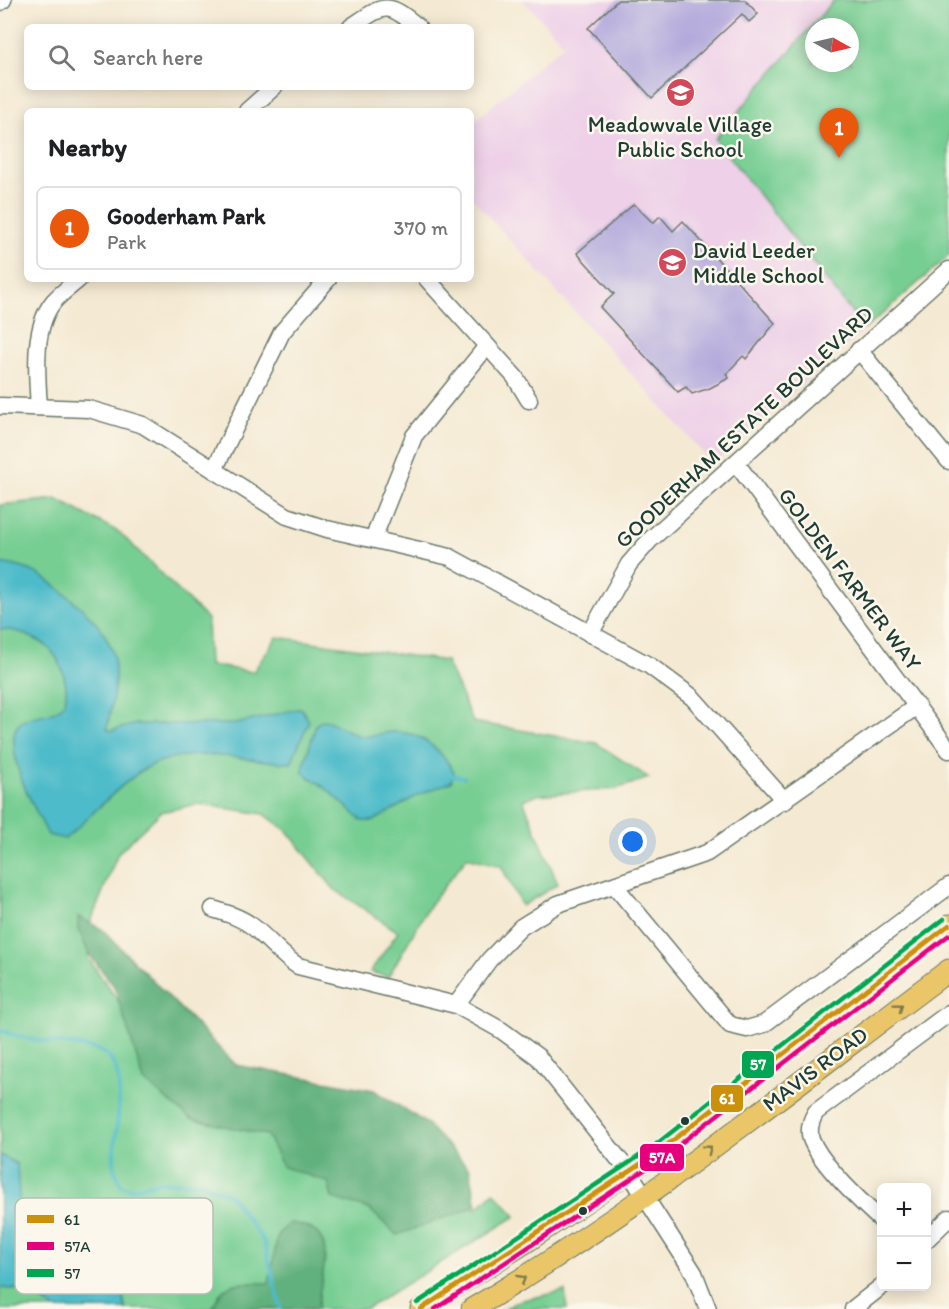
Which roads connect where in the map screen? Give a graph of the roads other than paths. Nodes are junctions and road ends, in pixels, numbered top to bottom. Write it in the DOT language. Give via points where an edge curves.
graph roads {
  1 [pos="356,24"];
  2 [pos="414,24"];
  3 [pos="271,90"];
  4 [pos="250,108"];
  5 [pos="949,270"];
  6 [pos="76,282"];
  7 [pos="325,282"];
  8 [pos="430,282"];
  9 [pos="487,346"];
  10 [pos="859,350"];
  11 [pos="530,400"];
  12 [pos="0,406"];
  13 [pos="39,406"];
  14 [pos="949,461"];
  15 [pos="736,463"];
  16 [pos="214,470"];
  17 [pos="373,539"];
  18 [pos="590,634"];
  19 [pos="917,706"];
  20 [pos="949,750"];
  21 [pos="785,801"];
  22 [pos="615,886"];
  23 [pos="949,886"];
  24 [pos="213,909"];
  25 [pos="949,925"];
  26 [pos="949,970"];
  27 [pos="456,1005"];
  28 [pos="949,1013"];
  29 [pos="629,1172"];
  30 [pos="644,1195"];
  31 [pos="877,1217"];
  32 [pos="949,1218"];
  33 [pos="930,1237"];
  34 [pos="877,1290"];
  35 [pos="421,1309"];
  36 [pos="472,1309"];
  37 [pos="708,1309"];
  38 [pos="853,1309"];
  1 -- 2 [label="street" via="381,8 397,9"];
  3 -- 4 [label="street"];
  5 -- 10 [label="street, GOODERHAM ESTATE BOULEVARD"];
  6 -- 13 [label="street" via="53,303 39,338"];
  7 -- 16 [label="street" via="282,332"];
  8 -- 9 [label="street"];
  9 -- 11 [label="street"];
  9 -- 17 [label="street" via="414,436"];
  10 -- 14 [label="street"];
  10 -- 15 [label="street, GOODERHAM ESTATE BOULEVARD"];
  12 -- 13 [label="street"];
  13 -- 16 [label="street" via="89,409 143,425"];
  15 -- 18 [label="street, GOODERHAM ESTATE BOULEVARD" via="650,540 629,564"];
  15 -- 19 [label="street, GOLDEN FARMER WAY"];
  16 -- 17 [label="street" via="287,516"];
  17 -- 18 [label="street" via="450,557"];
  18 -- 21 [label="street" via="650,666 692,697"];
  19 -- 20 [label="street, GOLDEN FARMER WAY"];
  19 -- 21 [label="street"];
  21 -- 22 [label="street" via="706,853"];
  22 -- 23 [label="street" via="730,1025 747,1029 764,1024"];
  22 -- 27 [label="street" via="558,904 521,927 489,960"];
  24 -- 27 [label="street" via="252,926 281,956 298,966"];
  25 -- 29 [label="main road, MAVIS ROAD"];
  30 -- 26 [label="main road, MAVIS ROAD, one-way"];
  27 -- 29 [label="street" via="538,1057"];
  28 -- 31 [label="street" via="816,1112 811,1121 812,1141 850,1194"];
  29 -- 30 [label="street"];
  29 -- 35 [label="main road, MAVIS ROAD"];
  36 -- 30 [label="main road, MAVIS ROAD, one-way" via="541,1268"];
  30 -- 37 [label="street" via="694,1273"];
  32 -- 33 [label="street"];
  34 -- 38 [label="street"];
}
